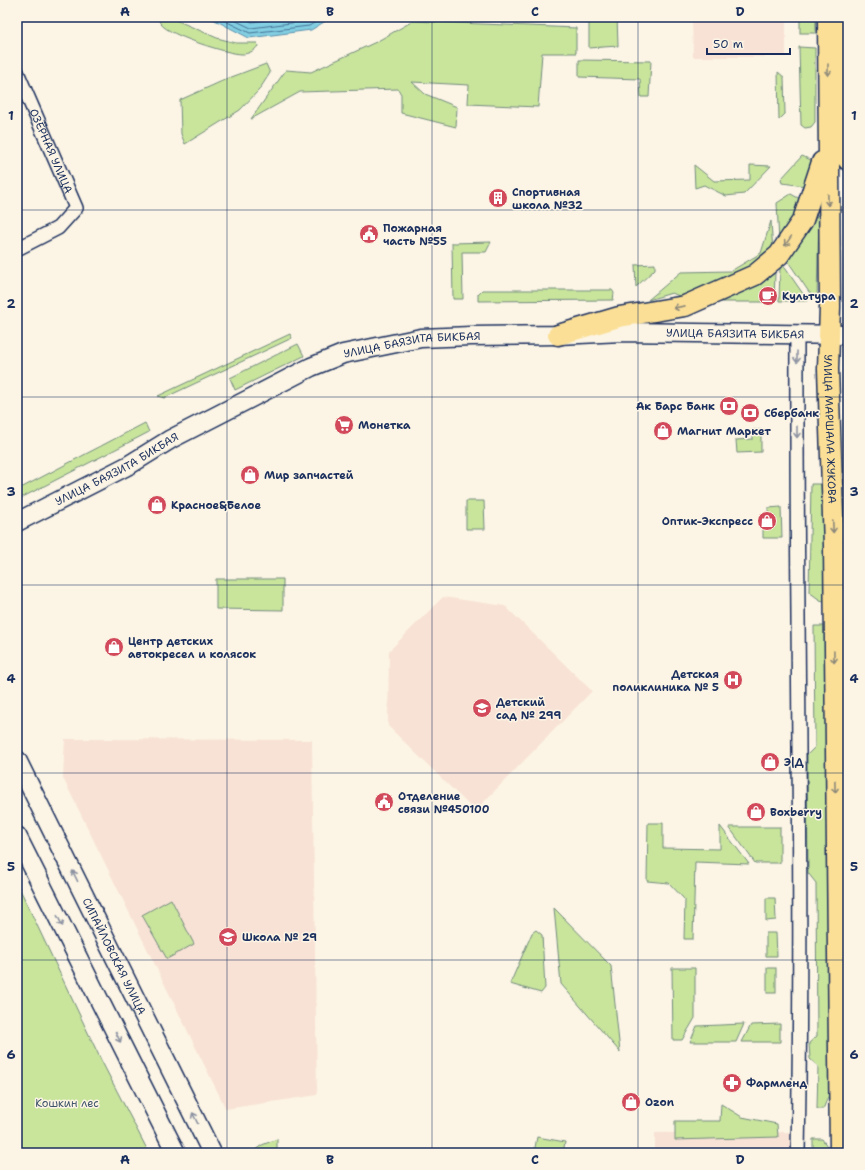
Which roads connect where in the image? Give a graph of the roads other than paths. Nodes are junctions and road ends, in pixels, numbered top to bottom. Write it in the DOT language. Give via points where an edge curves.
graph roads {
  1 [pos="828,17"];
  2 [pos="846,17"];
  3 [pos="17,72"];
  4 [pos="828,141"];
  5 [pos="848,160"];
  6 [pos="17,249"];
  7 [pos="839,334"];
  8 [pos="797,335"];
  9 [pos="558,336"];
  10 [pos="17,522"];
  11 [pos="17,760"];
  12 [pos="17,836"];
  13 [pos="176,1153"];
  14 [pos="212,1153"];
  15 [pos="798,1153"];
  16 [pos="840,1153"];
  1 -- 4 [label="main road, УЛИЦА МАРШАЛА ЖУКОВА, one-way"];
  2 -- 5 [label="main road"];
  3 -- 6 [label="street, ОЗЁРНАЯ УЛИЦА" via="76,208 58,228"];
  4 -- 7 [label="main road, УЛИЦА МАРШАЛА ЖУКОВА, one-way"];
  4 -- 9 [label="main road, one-way" via="803,220 779,255 755,275 685,306 619,317"];
  7 -- 8 [label="main road, УЛИЦА БАЯЗИТА БИКБАЯ"];
  7 -- 16 [label="main road, УЛИЦА МАРШАЛА ЖУКОВА, one-way" via="828,369 834,546"];
  8 -- 9 [label="main road, УЛИЦА БАЯЗИТА БИКБАЯ" via="622,332"];
  8 -- 15 [label="street, one-way" via="798,783 801,874"];
  9 -- 10 [label="main road, УЛИЦА БАЯЗИТА БИКБАЯ" via="421,338 343,354 171,439 129,465"];
  14 -- 11 [label="main road, СИПАЙЛОВСКАЯ УЛИЦА, one-way"];
  12 -- 13 [label="main road, one-way"];
}
